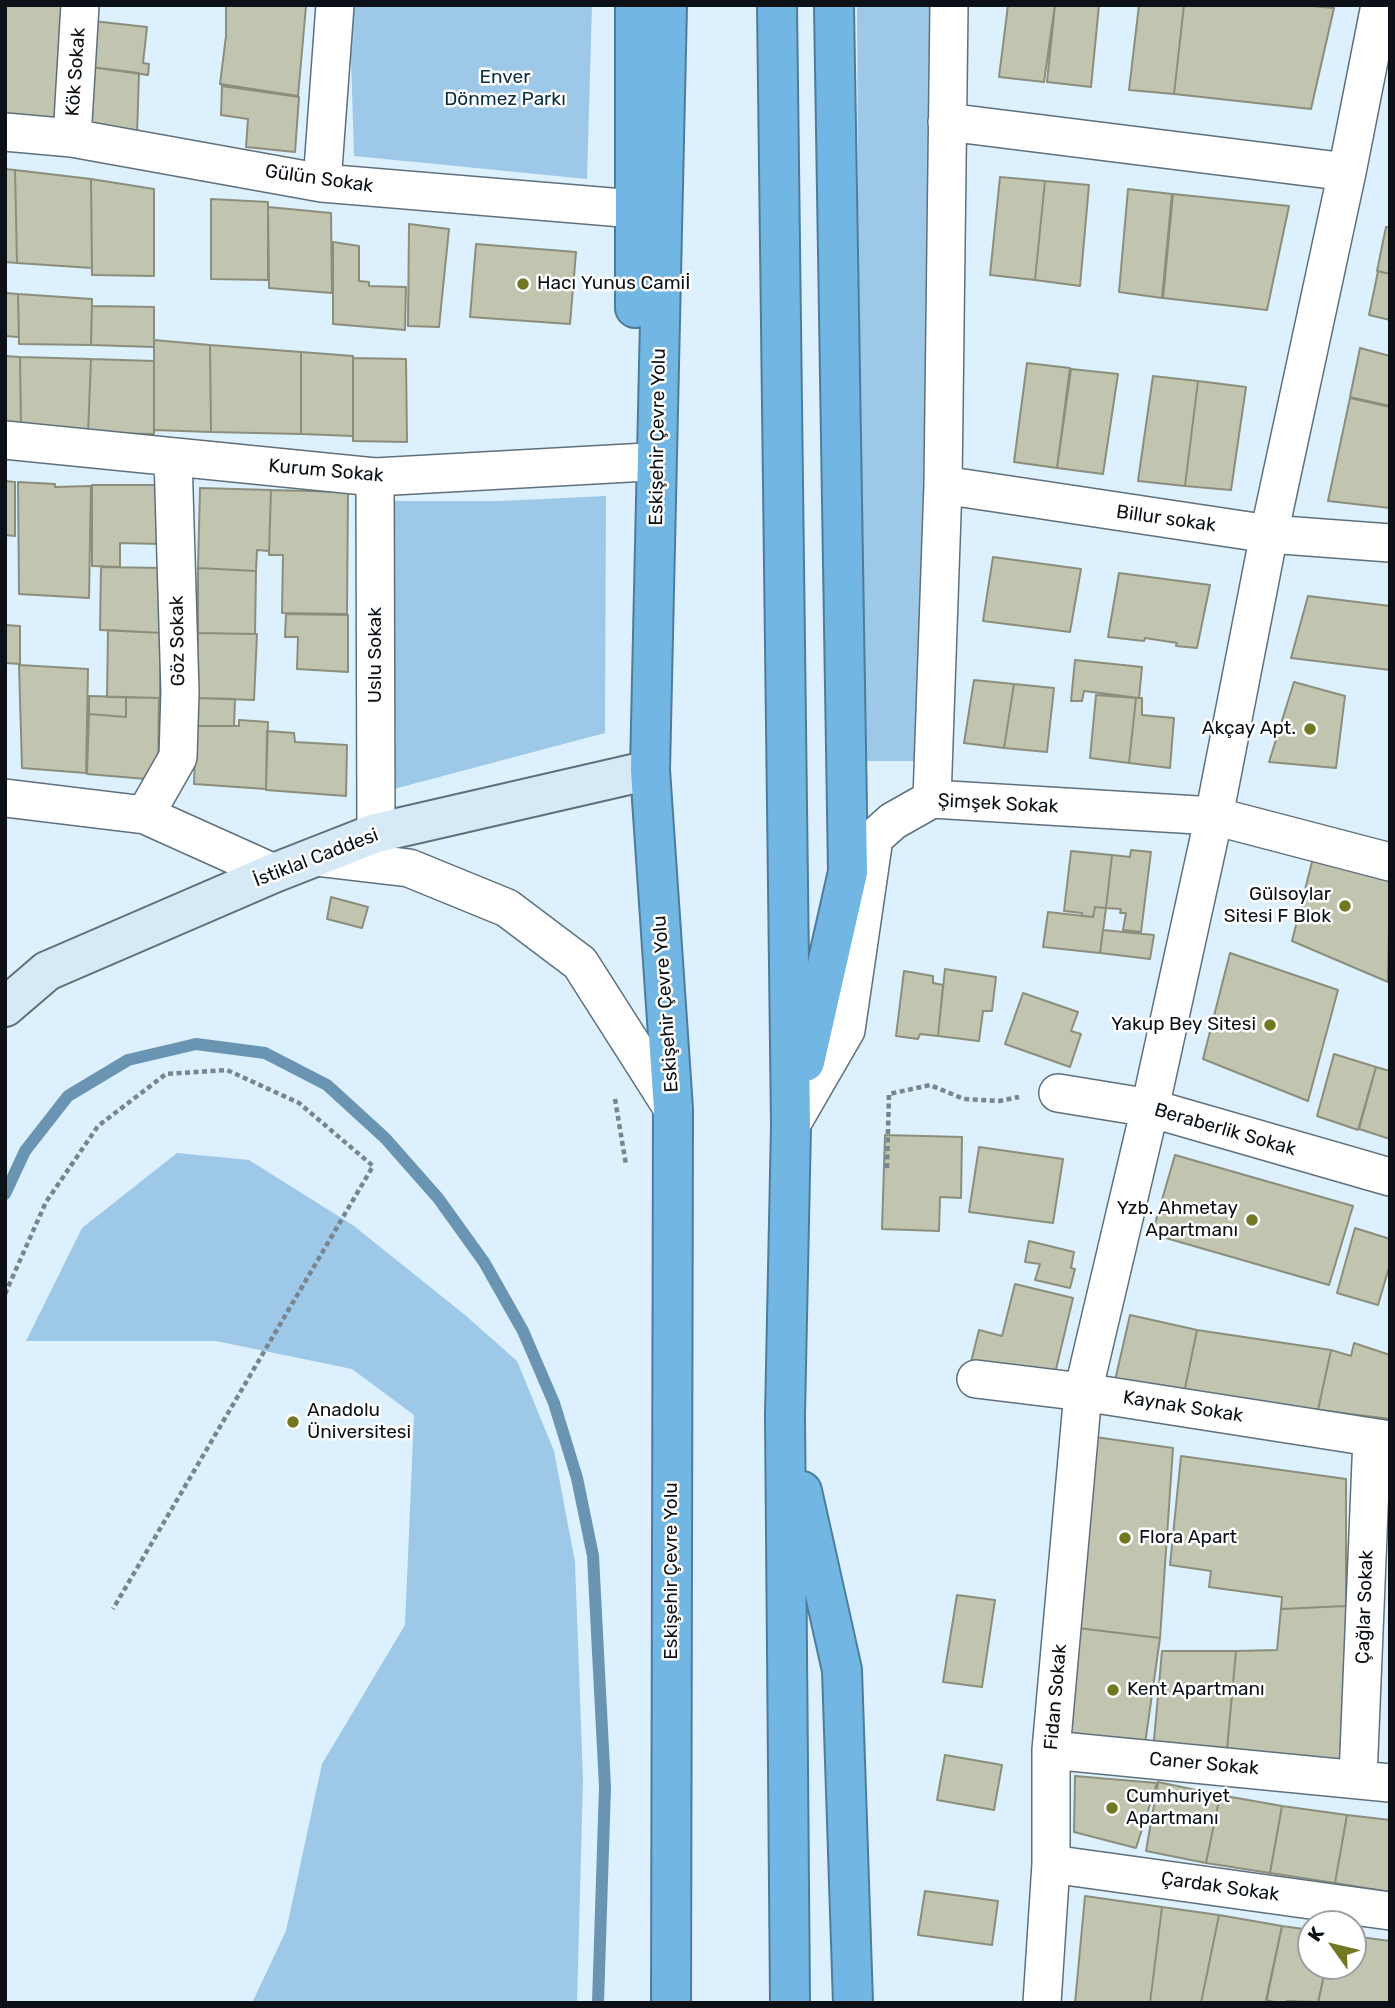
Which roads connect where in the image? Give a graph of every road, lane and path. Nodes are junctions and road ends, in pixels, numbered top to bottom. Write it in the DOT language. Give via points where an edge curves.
graph roads {
  1 [pos="80,5"];
  2 [pos="335,5"];
  3 [pos="635,5"];
  4 [pos="667,5"];
  5 [pos="777,5"];
  6 [pos="834,5"];
  7 [pos="949,5"];
  8 [pos="1380,5"];
  9 [pos="947,122"];
  10 [pos="5,132"];
  11 [pos="72,138"];
  12 [pos="1347,172"];
  13 [pos="322,183"];
  14 [pos="635,209"];
  15 [pos="5,440"];
  16 [pos="173,457"];
  17 [pos="647,462"];
  18 [pos="375,477"];
  19 [pos="943,485"];
  20 [pos="1269,534"];
  21 [pos="1390,543"];
  22 [pos="650,770"];
  23 [pos="5,798"];
  24 [pos="932,799"];
  25 [pos="145,816"];
  26 [pos="1214,816"];
  27 [pos="376,833"];
  28 [pos="315,857"];
  29 [pos="1390,862"];
  30 [pos="274,873"];
  31 [pos="5,1007"];
  32 [pos="1058,1093"];
  33 [pos="615,1099"];
  34 [pos="1150,1108"];
  35 [pos="673,1109"];
  36 [pos="791,1125"];
  37 [pos="626,1165"];
  38 [pos="887,1168"];
  39 [pos="1390,1177"];
  40 [pos="5,1294"];
  41 [pos="976,1379"];
  42 [pos="1083,1392"];
  43 [pos="785,1415"];
  44 [pos="1381,1438"];
  45 [pos="113,1609"];
  46 [pos="1051,1750"];
  47 [pos="1374,1781"];
  48 [pos="1051,1864"];
  49 [pos="1390,1910"];
  50 [pos="671,2003"];
  51 [pos="790,2003"];
  52 [pos="853,2003"];
  53 [pos="1042,2003"];
  1 -- 11 [label="street, Kök Sokak"];
  2 -- 13 [label="street"];
  3 -- 14 [label="highway"];
  4 -- 22 [label="highway, Eskişehir Çevre Yolu"];
  5 -- 36 [label="highway"];
  6 -- 36 [label="highway" via="848,872"];
  7 -- 9 [label="street"];
  8 -- 12 [label="street, Fidan Sokak"];
  9 -- 12 [label="street"];
  9 -- 19 [label="street"];
  10 -- 11 [label="street, Gülün Sokak"];
  11 -- 13 [label="street, Gülün Sokak"];
  12 -- 20 [label="street, Fidan Sokak"];
  13 -- 14 [label="street, Gülün Sokak"];
  14 -- 17 [label="highway" via="636,417"];
  15 -- 16 [label="street, Kurum Sokak"];
  16 -- 18 [label="street, Kurum Sokak"];
  16 -- 25 [label="street, Göz Sokak" via="178,757"];
  17 -- 18 [label="street, Kurum Sokak"];
  17 -- 22 [label="highway"];
  18 -- 27 [label="street, Uslu Sokak"];
  19 -- 20 [label="street, Billur sokak"];
  19 -- 24 [label="street"];
  20 -- 21 [label="street, Billur sokak"];
  20 -- 26 [label="street, Fidan Sokak"];
  22 -- 27 [label="main road, İstiklal Caddesi"];
  22 -- 35 [label="highway, Eskişehir Çevre Yolu"];
  23 -- 25 [label="street"];
  24 -- 26 [label="street, Şimşek Sokak"];
  24 -- 36 [label="street, Şimşek Sokak" via="893,821 874,838 846,1030"];
  25 -- 30 [label="street"];
  26 -- 29 [label="street, Şimşek Sokak"];
  26 -- 34 [label="street, Fidan Sokak"];
  27 -- 28 [label="main road, İstiklal Caddesi"];
  28 -- 30 [label="main road, İstiklal Caddesi"];
  28 -- 35 [label="street" via="409,868 507,908 580,963"];
  30 -- 31 [label="main road, İstiklal Caddesi" via="47,971"];
  32 -- 34 [label="street, Beraberlik Sokak"];
  32 -- 38 [label="path" via="1041,1091 999,1101 964,1100 930,1085 889,1094"];
  33 -- 37 [label="path"];
  34 -- 39 [label="street, Beraberlik Sokak"];
  34 -- 42 [label="street, Fidan Sokak"];
  35 -- 50 [label="highway, Eskişehir Çevre Yolu"];
  36 -- 43 [label="highway"];
  40 -- 45 [label="path" via="46,1202 99,1126 166,1074 227,1070 299,1103 373,1166"];
  41 -- 42 [label="street, Kaynak Sokak"];
  42 -- 44 [label="street, Kaynak Sokak"];
  42 -- 46 [label="street, Fidan Sokak"];
  43 -- 51 [label="highway"];
  43 -- 52 [label="highway" via="842,1670"];
  44 -- 47 [label="street, Çağlar Sokak"];
  46 -- 47 [label="street, Caner Sokak"];
  46 -- 48 [label="street, Fidan Sokak"];
  48 -- 49 [label="street, Çardak Sokak"];
  48 -- 53 [label="street, Fidan Sokak"];
}
